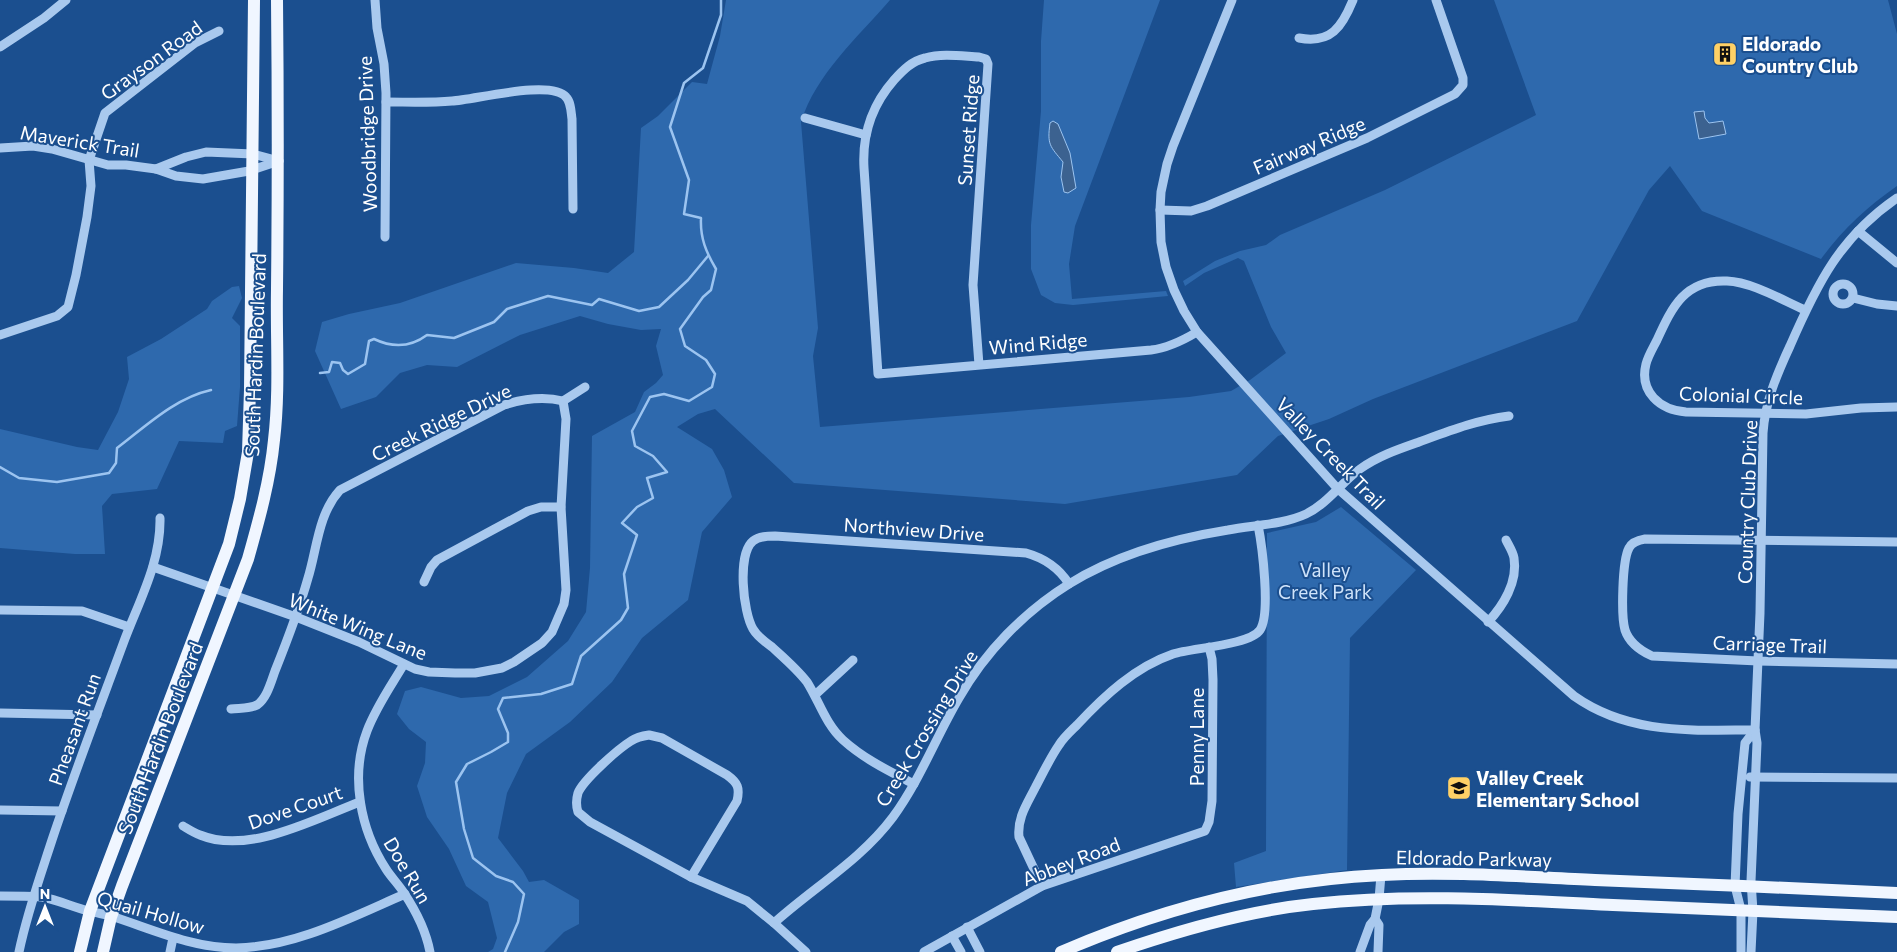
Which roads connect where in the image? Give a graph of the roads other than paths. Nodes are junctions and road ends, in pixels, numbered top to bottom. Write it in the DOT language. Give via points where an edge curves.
graph roads {
  1 [pos="66,0"];
  2 [pos="254,0"];
  3 [pos="277,0"];
  4 [pos="375,0"];
  5 [pos="1232,0"];
  6 [pos="1353,0"];
  7 [pos="1436,0"];
  8 [pos="219,31"];
  9 [pos="1299,38"];
  10 [pos="0,47"];
  11 [pos="386,102"];
  12 [pos="805,118"];
  13 [pos="866,135"];
  14 [pos="0,148"];
  15 [pos="253,154"];
  16 [pos="90,160"];
  17 [pos="279,161"];
  18 [pos="156,169"];
  19 [pos="253,170"];
  20 [pos="1897,198"];
  21 [pos="573,209"];
  22 [pos="1160,210"];
  23 [pos="1858,231"];
  24 [pos="385,237"];
  25 [pos="1897,263"];
  26 [pos="1853,298"];
  27 [pos="1897,306"];
  28 [pos="1805,310"];
  29 [pos="1197,332"];
  30 [pos="0,334"];
  31 [pos="979,365"];
  32 [pos="878,374"];
  33 [pos="585,387"];
  34 [pos="563,401"];
  35 [pos="1897,407"];
  36 [pos="1766,413"];
  37 [pos="1509,416"];
  38 [pos="1337,488"];
  39 [pos="561,507"];
  40 [pos="160,518"];
  41 [pos="1258,525"];
  42 [pos="1506,540"];
  43 [pos="1761,540"];
  44 [pos="1897,542"];
  45 [pos="153,567"];
  46 [pos="424,582"];
  47 [pos="1069,584"];
  48 [pos="212,589"];
  49 [pos="235,595"];
  50 [pos="0,610"];
  51 [pos="296,617"];
  52 [pos="1488,622"];
  53 [pos="129,627"];
  54 [pos="1208,647"];
  55 [pos="853,660"];
  56 [pos="1758,661"];
  57 [pos="404,664"];
  58 [pos="1897,664"];
  59 [pos="815,695"];
  60 [pos="231,709"];
  61 [pos="0,713"];
  62 [pos="97,715"];
  63 [pos="1755,730"];
  64 [pos="1742,777"];
  65 [pos="1756,777"];
  66 [pos="1897,778"];
  67 [pos="914,784"];
  68 [pos="360,802"];
  69 [pos="0,810"];
  70 [pos="62,811"];
  71 [pos="183,826"];
  72 [pos="1207,826"];
  73 [pos="1737,831"];
  74 [pos="1753,832"];
  75 [pos="1381,875"];
  76 [pos="692,877"];
  77 [pos="1042,886"];
  78 [pos="1734,886"];
  79 [pos="1751,886"];
  80 [pos="1897,893"];
  81 [pos="404,894"];
  82 [pos="0,896"];
  83 [pos="33,897"];
  84 [pos="1379,899"];
  85 [pos="1747,910"];
  86 [pos="90,912"];
  87 [pos="111,916"];
  88 [pos="1897,917"];
  89 [pos="1375,919"];
  90 [pos="774,923"];
  91 [pos="967,927"];
  92 [pos="952,936"];
  93 [pos="173,938"];
  94 [pos="19,952"];
  95 [pos="80,952"];
  96 [pos="103,952"];
  97 [pos="170,952"];
  98 [pos="430,952"];
  99 [pos="806,952"];
  100 [pos="924,952"];
  101 [pos="961,952"];
  102 [pos="980,952"];
  103 [pos="1061,952"];
  104 [pos="1117,952"];
  105 [pos="1360,952"];
  106 [pos="1378,952"];
  107 [pos="1741,952"];
  108 [pos="1751,952"];
  1 -- 10 [label="street"];
  2 -- 15 [label="main road, South Hardin Boulevard"];
  3 -- 17 [label="main road, South Hardin Boulevard"];
  4 -- 11 [label="street, Woodbridge Drive"];
  5 -- 22 [label="street, Valley Creek Trail" via="1170,155 1162,183"];
  6 -- 9 [label="street" via="1344,20 1331,34 1315,40"];
  7 -- 22 [label="street, Fairway Ridge" via="1461,68 1463,85 1458,91 1368,138 1207,206 1191,211"];
  8 -- 16 [label="street, Grayson Road" via="195,43 105,112"];
  11 -- 21 [label="street" via="453,101 538,90 557,91 566,96 572,119"];
  11 -- 24 [label="street, Woodbridge Drive"];
  12 -- 13 [label="street"];
  13 -- 31 [label="street, Sunset Ridge" via="870,118 883,93 911,64 940,56 979,57 988,62 973,279"];
  13 -- 32 [label="street, Sunset Ridge" via="864,168"];
  14 -- 16 [label="street, Maverick Trail" via="33,146"];
  15 -- 17 [label="street, Maverick Trail"];
  15 -- 18 [label="street, Maverick Trail" via="206,152"];
  15 -- 19 [label="main road, South Hardin Boulevard"];
  16 -- 18 [label="street, Maverick Trail" via="108,165"];
  16 -- 30 [label="street, Grayson Road" via="87,217 68,307 57,316"];
  17 -- 19 [label="street, Maverick Trail"];
  17 -- 49 [label="main road, South Hardin Boulevard" via="278,373 274,440 261,515"];
  18 -- 19 [label="street, Maverick Trail" via="176,176 203,179"];
  19 -- 48 [label="main road, South Hardin Boulevard" via="248,452 229,544"];
  20 -- 23 [label="street, Country Club Drive"];
  22 -- 29 [label="street, Valley Creek Trail" via="1161,242 1168,273"];
  23 -- 25 [label="street"];
  23 -- 28 [label="street, Country Club Drive" via="1828,269"];
  26 -- 27 [label="street"];
  28 -- 36 [label="street, Country Club Drive" via="1778,372"];
  28 -- 36 [label="street, Colonial Circle" via="1745,284 1726,281 1705,284 1686,293 1673,306 1648,359 1645,372 1647,388 1665,408 1686,412"];
  29 -- 31 [label="street, Wind Ridge" via="1160,348"];
  29 -- 38 [label="street, Valley Creek Trail"];
  31 -- 32 [label="street, Wind Ridge"];
  33 -- 34 [label="street"];
  34 -- 39 [label="street, White Wing Lane" via="566,419"];
  34 -- 51 [label="street, Creek Ridge Drive" via="525,399 504,405 340,490 323,519"];
  35 -- 36 [label="street, Colonial Circle" via="1806,414"];
  36 -- 43 [label="street, Country Club Drive"];
  37 -- 38 [label="street, Creek Crossing Drive" via="1473,422 1388,453 1358,470"];
  38 -- 41 [label="street, Creek Crossing Drive" via="1308,513"];
  38 -- 52 [label="street, Valley Creek Trail"];
  39 -- 46 [label="street" via="540,507 528,511 437,560"];
  39 -- 57 [label="street, White Wing Lane" via="565,597 552,632 514,662 491,671 429,672"];
  40 -- 45 [label="street, Pheasant Run"];
  41 -- 47 [label="street, Creek Crossing Drive" via="1150,547"];
  41 -- 54 [label="street" via="1264,565 1264,620 1260,630 1251,638"];
  42 -- 52 [label="street" via="1514,557 1513,576 1508,594"];
  43 -- 44 [label="street"];
  43 -- 56 [label="street, Country Club Drive"];
  43 -- 56 [label="street, Carriage Trail" via="1638,541 1629,548 1624,587 1625,629 1643,652 1664,657"];
  45 -- 48 [label="street, White Wing Lane"];
  45 -- 53 [label="street, Pheasant Run"];
  47 -- 59 [label="street, Northview Drive" via="1051,564 1026,553 776,536 754,540 746,552 744,588 749,619 758,636 795,669"];
  47 -- 67 [label="street, Creek Crossing Drive" via="1015,626 978,666"];
  48 -- 49 [label="street, White Wing Lane"];
  48 -- 86 [label="main road, South Hardin Boulevard"];
  49 -- 51 [label="street, White Wing Lane"];
  49 -- 87 [label="main road, South Hardin Boulevard"];
  50 -- 53 [label="street" via="73,610"];
  51 -- 57 [label="street, White Wing Lane"];
  51 -- 60 [label="street" via="262,700 252,707"];
  52 -- 63 [label="street, Valley Creek Trail" via="1565,689 1588,706 1608,715 1665,729"];
  53 -- 62 [label="street, Pheasant Run"];
  54 -- 72 [label="street, Penny Lane" via="1213,680 1213,763 1211,814"];
  54 -- 77 [label="street" via="1175,654 1139,671 1113,689 1060,742 1023,812 1018,829 1021,843"];
  55 -- 59 [label="street"];
  56 -- 58 [label="street, Carriage Trail"];
  56 -- 63 [label="street, Country Club Drive"];
  57 -- 68 [label="street, Doe Run" via="375,713 364,741"];
  59 -- 67 [label="street" via="841,738 876,765"];
  61 -- 62 [label="street"];
  62 -- 70 [label="street, Pheasant Run"];
  63 -- 64 [label="street, Country Club Drive" via="1746,743"];
  63 -- 65 [label="street, Country Club Drive"];
  64 -- 65 [label="street"];
  64 -- 73 [label="street, Country Club Drive"];
  65 -- 66 [label="street"];
  65 -- 74 [label="street, Country Club Drive"];
  67 -- 90 [label="street, Creek Crossing Drive" via="869,846"];
  68 -- 71 [label="street, Dove Court" via="271,836 252,840 200,836"];
  68 -- 81 [label="street, Doe Run" via="376,852"];
  69 -- 70 [label="street"];
  70 -- 83 [label="street, Pheasant Run"];
  72 -- 77 [label="street, Abbey Road" via="1198,834"];
  73 -- 74 [label="street"];
  73 -- 78 [label="street, Country Club Drive"];
  74 -- 79 [label="street, Country Club Drive"];
  75 -- 78 [label="main road, Eldorado Parkway" via="1462,874"];
  75 -- 84 [label="street"];
  75 -- 103 [label="main road, Eldorado Parkway" via="1302,882 1216,899 1145,919"];
  76 -- 76 [label="street" via="590,822 578,812 576,800 584,784 618,751 641,736 662,738 735,780 739,788 737,801"];
  76 -- 90 [label="street" via="747,901"];
  77 -- 91 [label="street, Abbey Road"];
  78 -- 79 [label="main road, Eldorado Parkway"];
  78 -- 85 [label="street, Country Club Drive"];
  79 -- 80 [label="main road, Eldorado Parkway"];
  79 -- 85 [label="street, Country Club Drive"];
  81 -- 93 [label="street, Quail Hollow" via="330,926 273,944 222,947"];
  81 -- 98 [label="street, Doe Run" via="423,930"];
  82 -- 83 [label="street, Quail Hollow"];
  83 -- 86 [label="street, Quail Hollow" via="56,900"];
  83 -- 94 [label="street, Pheasant Run"];
  84 -- 85 [label="main road" via="1464,898"];
  84 -- 89 [label="street"];
  84 -- 104 [label="main road" via="1313,904 1243,916 1172,933"];
  85 -- 88 [label="main road"];
  85 -- 107 [label="street, Country Club Drive"];
  85 -- 108 [label="street, Country Club Drive"];
  86 -- 87 [label="street, Quail Hollow"];
  86 -- 95 [label="main road, South Hardin Boulevard"];
  87 -- 93 [label="street, Quail Hollow"];
  87 -- 96 [label="main road, South Hardin Boulevard"];
  89 -- 105 [label="street"];
  89 -- 106 [label="street" via="1379,925"];
  90 -- 99 [label="street"];
  91 -- 92 [label="street, Abbey Road"];
  91 -- 102 [label="street"];
  92 -- 100 [label="street, Abbey Road"];
  92 -- 101 [label="street"];
  93 -- 97 [label="street"];
}
